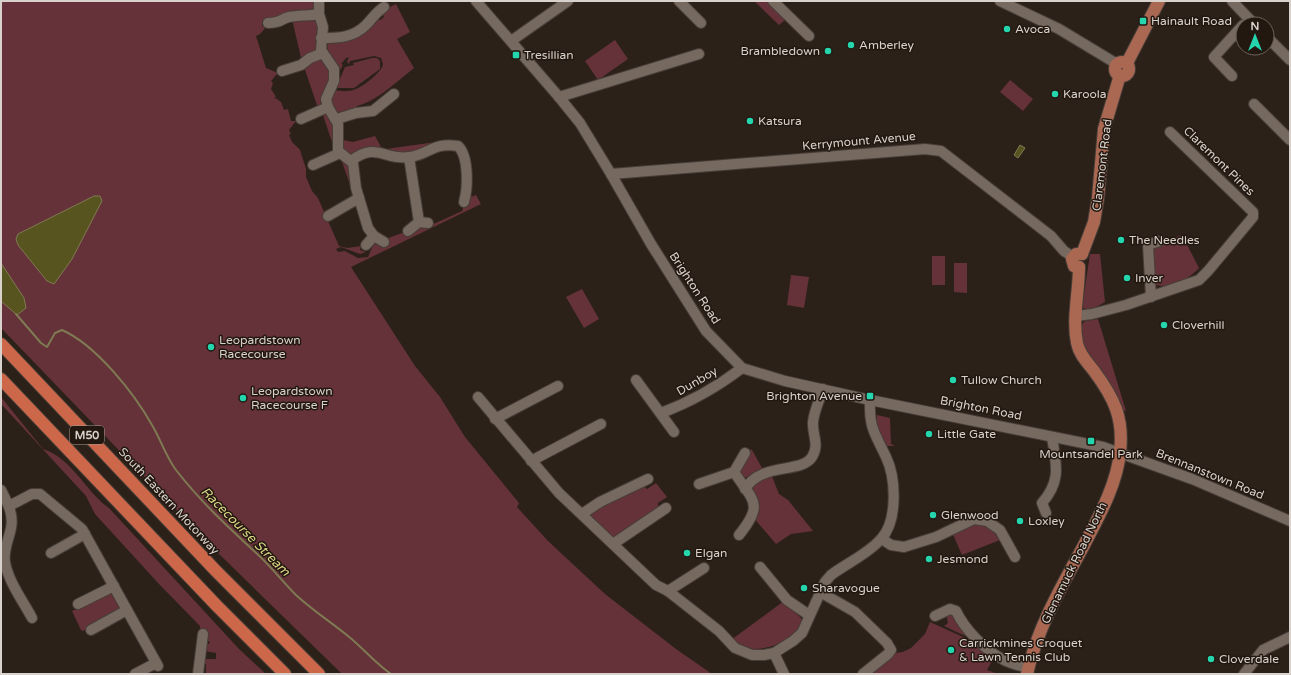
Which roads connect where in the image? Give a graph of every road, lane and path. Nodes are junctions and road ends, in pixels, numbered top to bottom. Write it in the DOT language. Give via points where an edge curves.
graph roads {
  1 [pos="319,1"];
  2 [pos="476,1"];
  3 [pos="568,1"];
  4 [pos="679,1"];
  5 [pos="773,1"];
  6 [pos="1159,1"];
  7 [pos="1232,1"];
  8 [pos="1006,2"];
  9 [pos="384,8"];
  10 [pos="319,14"];
  11 [pos="1243,16"];
  12 [pos="268,23"];
  13 [pos="701,23"];
  14 [pos="809,36"];
  15 [pos="1235,36"];
  16 [pos="321,38"];
  17 [pos="511,41"];
  18 [pos="1275,45"];
  19 [pos="323,53"];
  20 [pos="698,54"];
  21 [pos="1290,60"];
  22 [pos="1121,67"];
  23 [pos="282,71"];
  24 [pos="1232,76"];
  25 [pos="394,94"];
  26 [pos="559,97"];
  27 [pos="1254,104"];
  28 [pos="328,108"];
  29 [pos="301,119"];
  30 [pos="337,119"];
  31 [pos="1170,132"];
  32 [pos="1290,140"];
  33 [pos="340,153"];
  34 [pos="409,157"];
  35 [pos="351,161"];
  36 [pos="313,165"];
  37 [pos="611,174"];
  38 [pos="359,198"];
  39 [pos="464,202"];
  40 [pos="328,216"];
  41 [pos="408,231"];
  42 [pos="374,236"];
  43 [pos="1160,241"];
  44 [pos="384,242"];
  45 [pos="366,245"];
  46 [pos="1077,256"];
  47 [pos="1151,297"];
  48 [pos="1076,316"];
  49 [pos="1,344"];
  50 [pos="742,368"];
  51 [pos="1,379"];
  52 [pos="636,380"];
  53 [pos="558,386"];
  54 [pos="823,389"];
  55 [pos="478,398"];
  56 [pos="870,400"];
  57 [pos="661,413"];
  58 [pos="495,419"];
  59 [pos="601,424"];
  60 [pos="674,432"];
  61 [pos="1052,437"];
  62 [pos="1120,452"];
  63 [pos="745,453"];
  64 [pos="531,461"];
  65 [pos="734,472"];
  66 [pos="648,479"];
  67 [pos="699,484"];
  68 [pos="745,488"];
  69 [pos="1,490"];
  70 [pos="9,506"];
  71 [pos="666,508"];
  72 [pos="1046,513"];
  73 [pos="582,514"];
  74 [pos="1290,521"];
  75 [pos="147,533"];
  76 [pos="85,534"];
  77 [pos="739,535"];
  78 [pos="183,536"];
  79 [pos="882,539"];
  80 [pos="613,544"];
  81 [pos="51,553"];
  82 [pos="1015,557"];
  83 [pos="760,567"];
  84 [pos="704,568"];
  85 [pos="114,586"];
  86 [pos="668,591"];
  87 [pos="820,592"];
  88 [pos="78,604"];
  89 [pos="127,610"];
  90 [pos="809,615"];
  91 [pos="935,616"];
  92 [pos="32,618"];
  93 [pos="92,630"];
  94 [pos="203,634"];
  95 [pos="1290,637"];
  96 [pos="774,653"];
  97 [pos="1028,671"];
  98 [pos="135,674"];
  99 [pos="198,674"];
  100 [pos="276,674"];
  101 [pos="284,674"];
  102 [pos="319,674"];
  103 [pos="326,674"];
  104 [pos="784,674"];
  105 [pos="863,674"];
  106 [pos="1244,674"];
  1 -- 10 [label="street"];
  2 -- 17 [label="street, Brighton Road"];
  3 -- 17 [label="street"];
  4 -- 13 [label="street"];
  5 -- 14 [label="street"];
  6 -- 22 [label="main road, Claremont Road"];
  7 -- 11 [label="street"];
  8 -- 22 [label="street" via="1059,29"];
  9 -- 16 [label="street" via="352,36"];
  10 -- 12 [label="street"];
  10 -- 16 [label="street" via="323,27"];
  15 -- 24 [label="street" via="1214,57"];
  16 -- 19 [label="street"];
  17 -- 26 [label="street, Brighton Road"];
  18 -- 21 [label="street"];
  19 -- 23 [label="street" via="301,65"];
  19 -- 28 [label="street" via="332,64 335,76 326,94"];
  20 -- 26 [label="street"];
  22 -- 46 [label="main road, Claremont Road" via="1104,129 1094,222"];
  25 -- 30 [label="street" via="372,111"];
  26 -- 37 [label="street, Brighton Road" via="580,123"];
  27 -- 32 [label="street"];
  28 -- 29 [label="street"];
  28 -- 30 [label="street"];
  30 -- 33 [label="street"];
  31 -- 47 [label="street, Claremont Pines" via="1253,212 1253,217 1199,280"];
  33 -- 35 [label="street"];
  33 -- 36 [label="street"];
  34 -- 35 [label="street" via="368,151"];
  34 -- 39 [label="street" via="434,147 458,146 464,158 468,186"];
  34 -- 41 [label="street" via="424,222"];
  35 -- 38 [label="street"];
  37 -- 46 [label="street, Kerrymount Avenue" via="925,149 941,151 1051,236 1064,251"];
  37 -- 50 [label="street, Brighton Road" via="651,244 706,331"];
  38 -- 40 [label="street"];
  38 -- 42 [label="street" via="368,228"];
  42 -- 44 [label="street"];
  42 -- 45 [label="street"];
  43 -- 47 [label="street" via="1148,245 1147,248"];
  46 -- 48 [label="main road, Claremont Road" via="1086,261 1080,268"];
  47 -- 48 [label="street, Claremont Pines"];
  48 -- 62 [label="main road" via="1080,354 1115,402 1121,438"];
  49 -- 78 [label="highway, South Eastern Motorway / M50"];
  50 -- 54 [label="street, Brighton Road"];
  50 -- 57 [label="street, Dunboy" via="686,404"];
  51 -- 75 [label="highway, M50"];
  52 -- 57 [label="street" via="647,388"];
  53 -- 58 [label="street"];
  54 -- 56 [label="street, Brighton Road"];
  54 -- 68 [label="street" via="814,420 813,430 817,444 812,458 760,474 750,480"];
  55 -- 58 [label="street"];
  56 -- 61 [label="street, Brighton Road"];
  56 -- 79 [label="street" via="870,425 887,458 894,485 892,516"];
  57 -- 60 [label="street"];
  58 -- 64 [label="street"];
  59 -- 64 [label="street"];
  61 -- 62 [label="street, Brighton Road"];
  61 -- 72 [label="street" via="1056,481 1052,492 1042,503"];
  62 -- 74 [label="street, Brennanstown Road"];
  62 -- 97 [label="main road, Glenamuck Road North" via="1118,468 1106,499 1045,619"];
  63 -- 65 [label="street"];
  64 -- 73 [label="street" via="559,493"];
  65 -- 67 [label="street"];
  65 -- 68 [label="street"];
  66 -- 73 [label="street" via="600,502"];
  68 -- 77 [label="street" via="754,504 755,512"];
  69 -- 70 [label="street"];
  70 -- 76 [label="street" via="32,494 40,494"];
  70 -- 92 [label="street" via="12,524 5,552 5,564"];
  71 -- 80 [label="street"];
  73 -- 80 [label="street"];
  75 -- 100 [label="highway" via="156,550"];
  75 -- 101 [label="highway, M50"];
  76 -- 81 [label="street"];
  76 -- 85 [label="street"];
  78 -- 102 [label="highway, South Eastern Motorway / M50"];
  78 -- 103 [label="highway" via="220,567"];
  79 -- 82 [label="street" via="891,545 904,547 936,537 974,519 987,521 1000,530"];
  79 -- 87 [label="street" via="831,575"];
  80 -- 86 [label="street" via="656,585"];
  83 -- 90 [label="street" via="787,600"];
  84 -- 86 [label="street"];
  85 -- 88 [label="street"];
  85 -- 89 [label="street"];
  86 -- 96 [label="street" via="719,632 734,648 752,655"];
  87 -- 90 [label="street"];
  87 -- 105 [label="street" via="855,612 891,650"];
  89 -- 93 [label="street"];
  89 -- 98 [label="street" via="157,665"];
  90 -- 96 [label="street" via="802,633"];
  91 -- 97 [label="street" via="950,608 956,611 965,625 991,652"];
  94 -- 99 [label="street" via="204,655"];
  95 -- 106 [label="street" via="1264,650"];
  96 -- 104 [label="street"];
}
